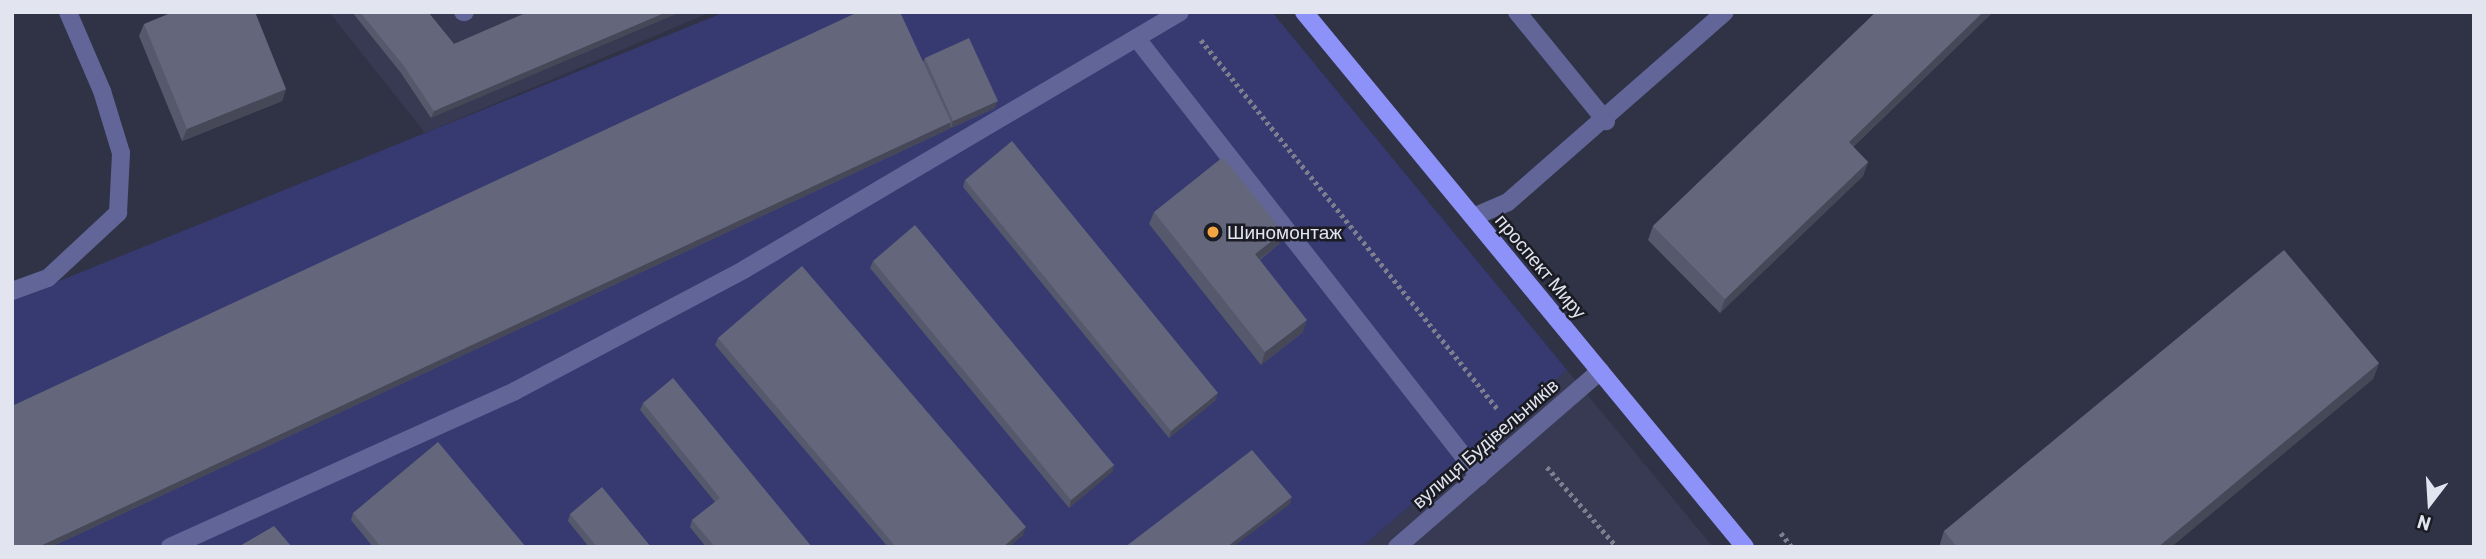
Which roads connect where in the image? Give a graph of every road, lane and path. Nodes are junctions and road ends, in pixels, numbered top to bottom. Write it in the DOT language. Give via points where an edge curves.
graph roads {
  1 [pos="68,12"];
  2 [pos="1304,12"];
  3 [pos="1517,12"];
  4 [pos="1725,12"];
  5 [pos="1180,13"];
  6 [pos="1138,40"];
  7 [pos="1606,121"];
  8 [pos="1473,217"];
  9 [pos="12,292"];
  10 [pos="1600,371"];
  11 [pos="1522,439"];
  12 [pos="1479,476"];
  13 [pos="170,547"];
  14 [pos="1397,547"];
  15 [pos="1617,547"];
  16 [pos="1745,547"];
  1 -- 9 [label="street" via="102,91 121,153 118,213 48,278"];
  2 -- 8 [label="main road, проспект Миру"];
  3 -- 7 [label="street"];
  4 -- 7 [label="street"];
  5 -- 6 [label="street"];
  5 -- 11 [label="path"];
  6 -- 12 [label="street"];
  6 -- 13 [label="street" via="745,269 515,391"];
  7 -- 8 [label="street" via="1508,202"];
  8 -- 10 [label="main road, проспект Миру"];
  10 -- 11 [label="street, вулиця Будівельників"];
  10 -- 16 [label="main road, проспект Миру"];
  11 -- 12 [label="street, вулиця Будівельників"];
  11 -- 15 [label="path"];
  12 -- 14 [label="street, вулиця Будівельників"];
}
